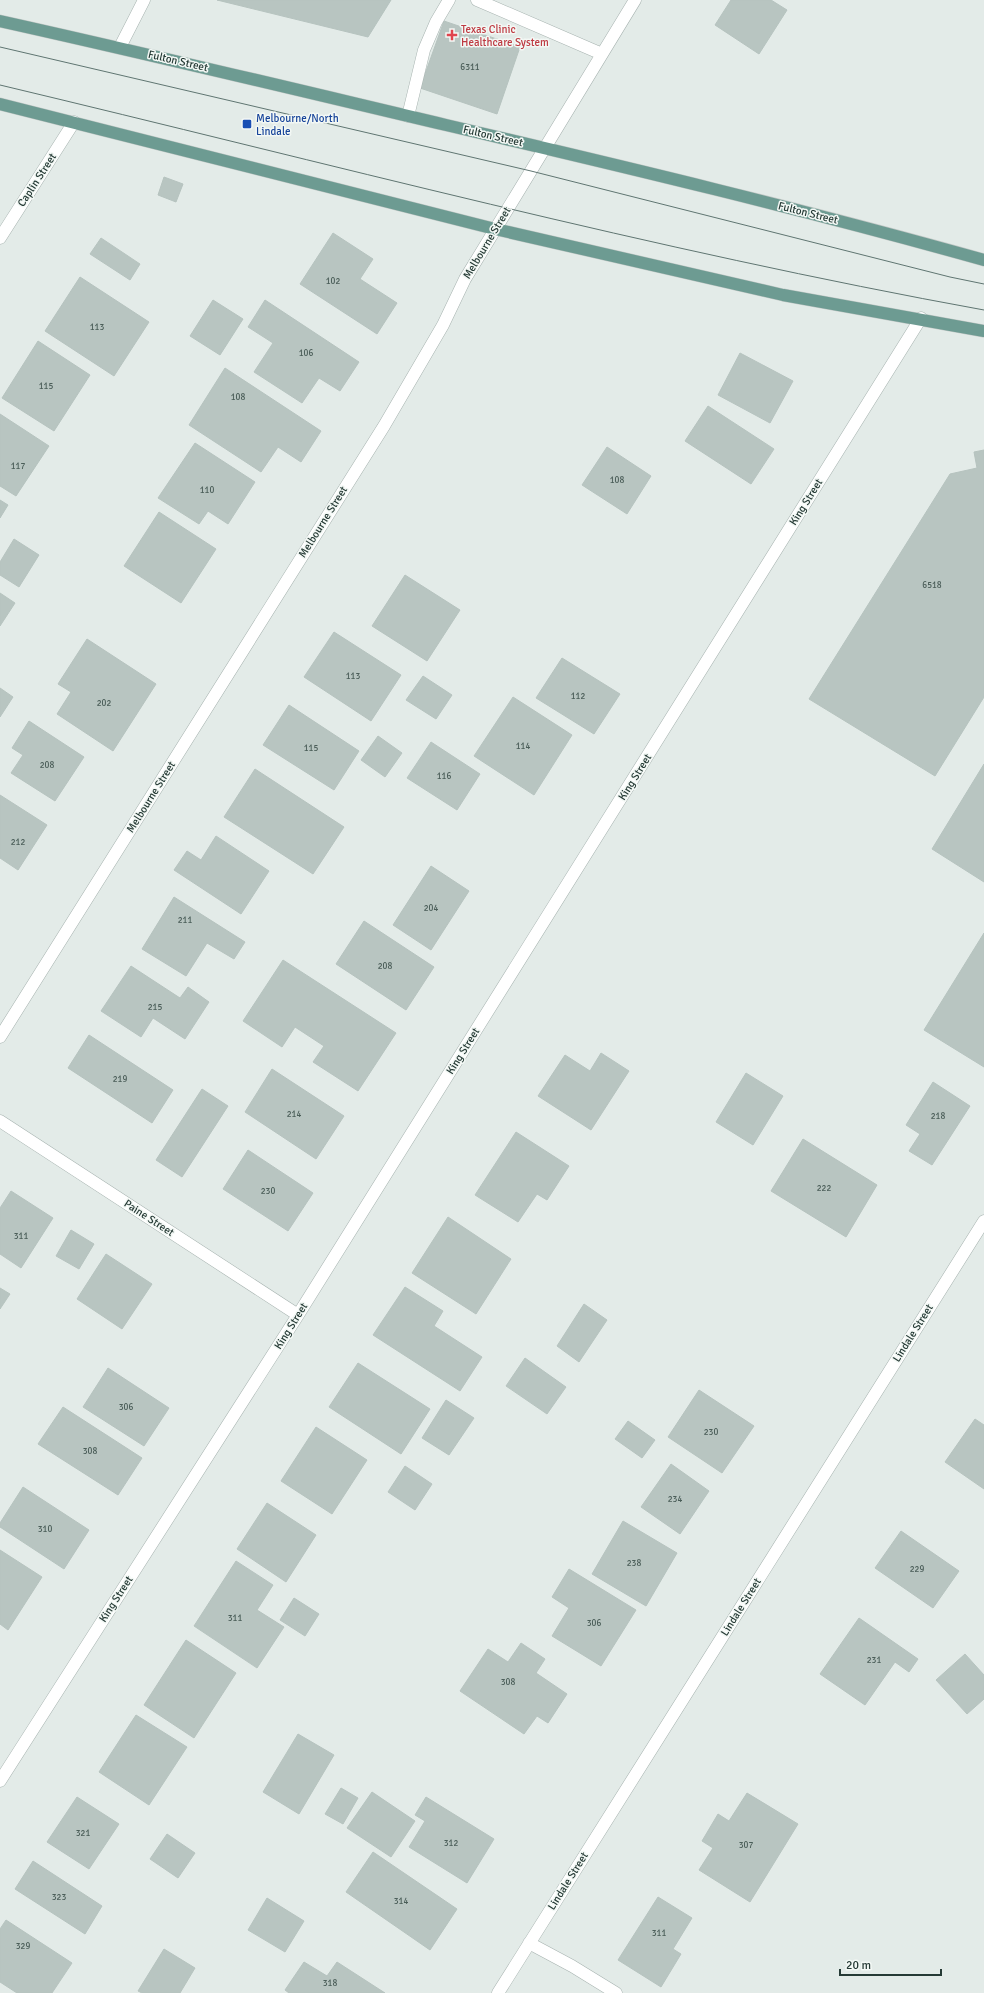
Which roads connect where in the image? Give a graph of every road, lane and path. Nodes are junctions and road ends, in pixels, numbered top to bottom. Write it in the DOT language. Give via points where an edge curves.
graph roads {
  1 [pos="144,0"];
  2 [pos="477,0"];
  3 [pos="635,0"];
  4 [pos="449,2"];
  5 [pos="0,21"];
  6 [pos="120,47"];
  7 [pos="602,54"];
  8 [pos="0,104"];
  9 [pos="408,116"];
  10 [pos="74,122"];
  11 [pos="544,148"];
  12 [pos="495,229"];
  13 [pos="0,238"];
  14 [pos="984,260"];
  15 [pos="921,318"];
  16 [pos="984,331"];
  17 [pos="0,1037"];
  18 [pos="0,1122"];
  19 [pos="984,1221"];
  20 [pos="298,1315"];
  21 [pos="0,1781"];
  22 [pos="529,1943"];
  23 [pos="498,1993"];
  24 [pos="616,1993"];
  1 -- 6 [label="street"];
  2 -- 7 [label="street"];
  3 -- 7 [label="street, Melbourne Street"];
  4 -- 9 [label="street" via="424,50"];
  5 -- 6 [label="main road, Fulton Street"];
  6 -- 9 [label="main road, Fulton Street"];
  7 -- 11 [label="street, Melbourne Street"];
  8 -- 10 [label="main road"];
  9 -- 11 [label="main road, Fulton Street"];
  10 -- 12 [label="main road"];
  10 -- 13 [label="street, Caplin Street"];
  11 -- 12 [label="street, Melbourne Street"];
  11 -- 14 [label="main road, Fulton Street"];
  12 -- 15 [label="main road" via="783,295"];
  12 -- 17 [label="street, Melbourne Street" via="384,426"];
  15 -- 16 [label="main road"];
  15 -- 20 [label="street, King Street"];
  18 -- 20 [label="street, Paine Street"];
  19 -- 22 [label="street, Lindale Street"];
  20 -- 21 [label="street, King Street"];
  22 -- 23 [label="street, Lindale Street"];
  22 -- 24 [label="street"];
}
